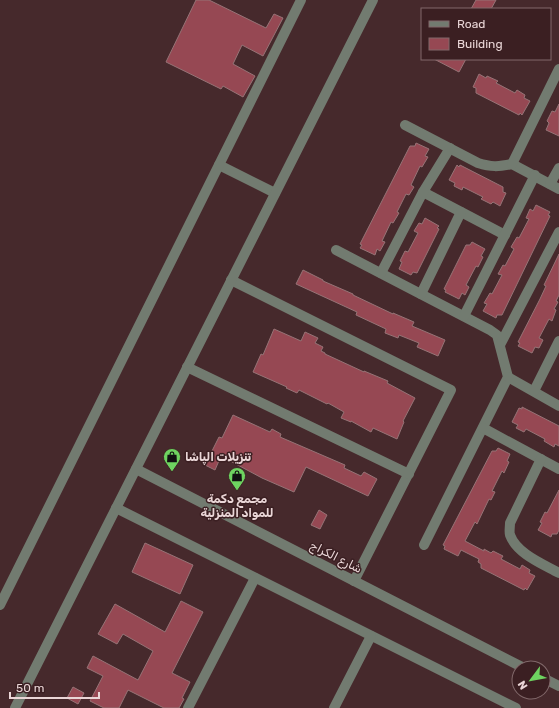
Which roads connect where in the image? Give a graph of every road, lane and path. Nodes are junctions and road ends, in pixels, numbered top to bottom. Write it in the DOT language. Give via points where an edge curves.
graph roads {
  1 [pos="301,0"];
  2 [pos="373,0"];
  3 [pos="559,69"];
  4 [pos="405,125"];
  5 [pos="450,148"];
  6 [pos="512,164"];
  7 [pos="219,165"];
  8 [pos="559,168"];
  9 [pos="536,175"];
  10 [pos="555,187"];
  11 [pos="424,192"];
  12 [pos="275,193"];
  13 [pos="462,212"];
  14 [pos="559,232"];
  15 [pos="505,235"];
  16 [pos="336,250"];
  17 [pos="381,273"];
  18 [pos="231,280"];
  19 [pos="421,294"];
  20 [pos="464,316"];
  21 [pos="559,341"];
  22 [pos="500,344"];
  23 [pos="187,367"];
  24 [pos="508,377"];
  25 [pos="534,391"];
  26 [pos="559,406"];
  27 [pos="483,428"];
  28 [pos="541,459"];
  29 [pos="136,469"];
  30 [pos="559,469"];
  31 [pos="409,474"];
  32 [pos="116,508"];
  33 [pos="424,545"];
  34 [pos="559,573"];
  35 [pos="255,578"];
  36 [pos="354,581"];
  37 [pos="0,605"];
  38 [pos="371,636"];
  39 [pos="511,661"];
  40 [pos="15,708"];
  41 [pos="188,708"];
  42 [pos="334,708"];
  43 [pos="516,708"];
  1 -- 7 [label="street"];
  2 -- 12 [label="street"];
  3 -- 6 [label="street"];
  4 -- 5 [label="street"];
  5 -- 6 [label="street" via="478,163 491,166"];
  5 -- 11 [label="street"];
  6 -- 9 [label="street"];
  7 -- 12 [label="street"];
  7 -- 37 [label="street"];
  8 -- 10 [label="street"];
  9 -- 10 [label="street"];
  9 -- 15 [label="street"];
  11 -- 13 [label="street"];
  11 -- 17 [label="street"];
  12 -- 18 [label="street"];
  13 -- 15 [label="street"];
  13 -- 19 [label="street"];
  14 -- 22 [label="street"];
  15 -- 20 [label="street"];
  16 -- 17 [label="street"];
  17 -- 19 [label="street"];
  18 -- 23 [label="street"];
  18 -- 31 [label="street" via="451,390"];
  19 -- 20 [label="street"];
  20 -- 22 [label="street" via="497,335"];
  21 -- 25 [label="street"];
  22 -- 24 [label="street"];
  23 -- 29 [label="street"];
  23 -- 31 [label="street"];
  24 -- 25 [label="street"];
  24 -- 27 [label="street"];
  25 -- 26 [label="street"];
  27 -- 28 [label="street"];
  27 -- 33 [label="street"];
  28 -- 30 [label="street"];
  28 -- 34 [label="street" via="510,523 510,534 523,552"];
  29 -- 32 [label="street"];
  29 -- 36 [label="street, شارع الكراج"];
  31 -- 36 [label="street"];
  32 -- 35 [label="street"];
  32 -- 40 [label="street"];
  35 -- 38 [label="street"];
  35 -- 41 [label="street"];
  36 -- 39 [label="street, شارع الكراج"];
  38 -- 42 [label="street"];
  38 -- 43 [label="street"];
}
